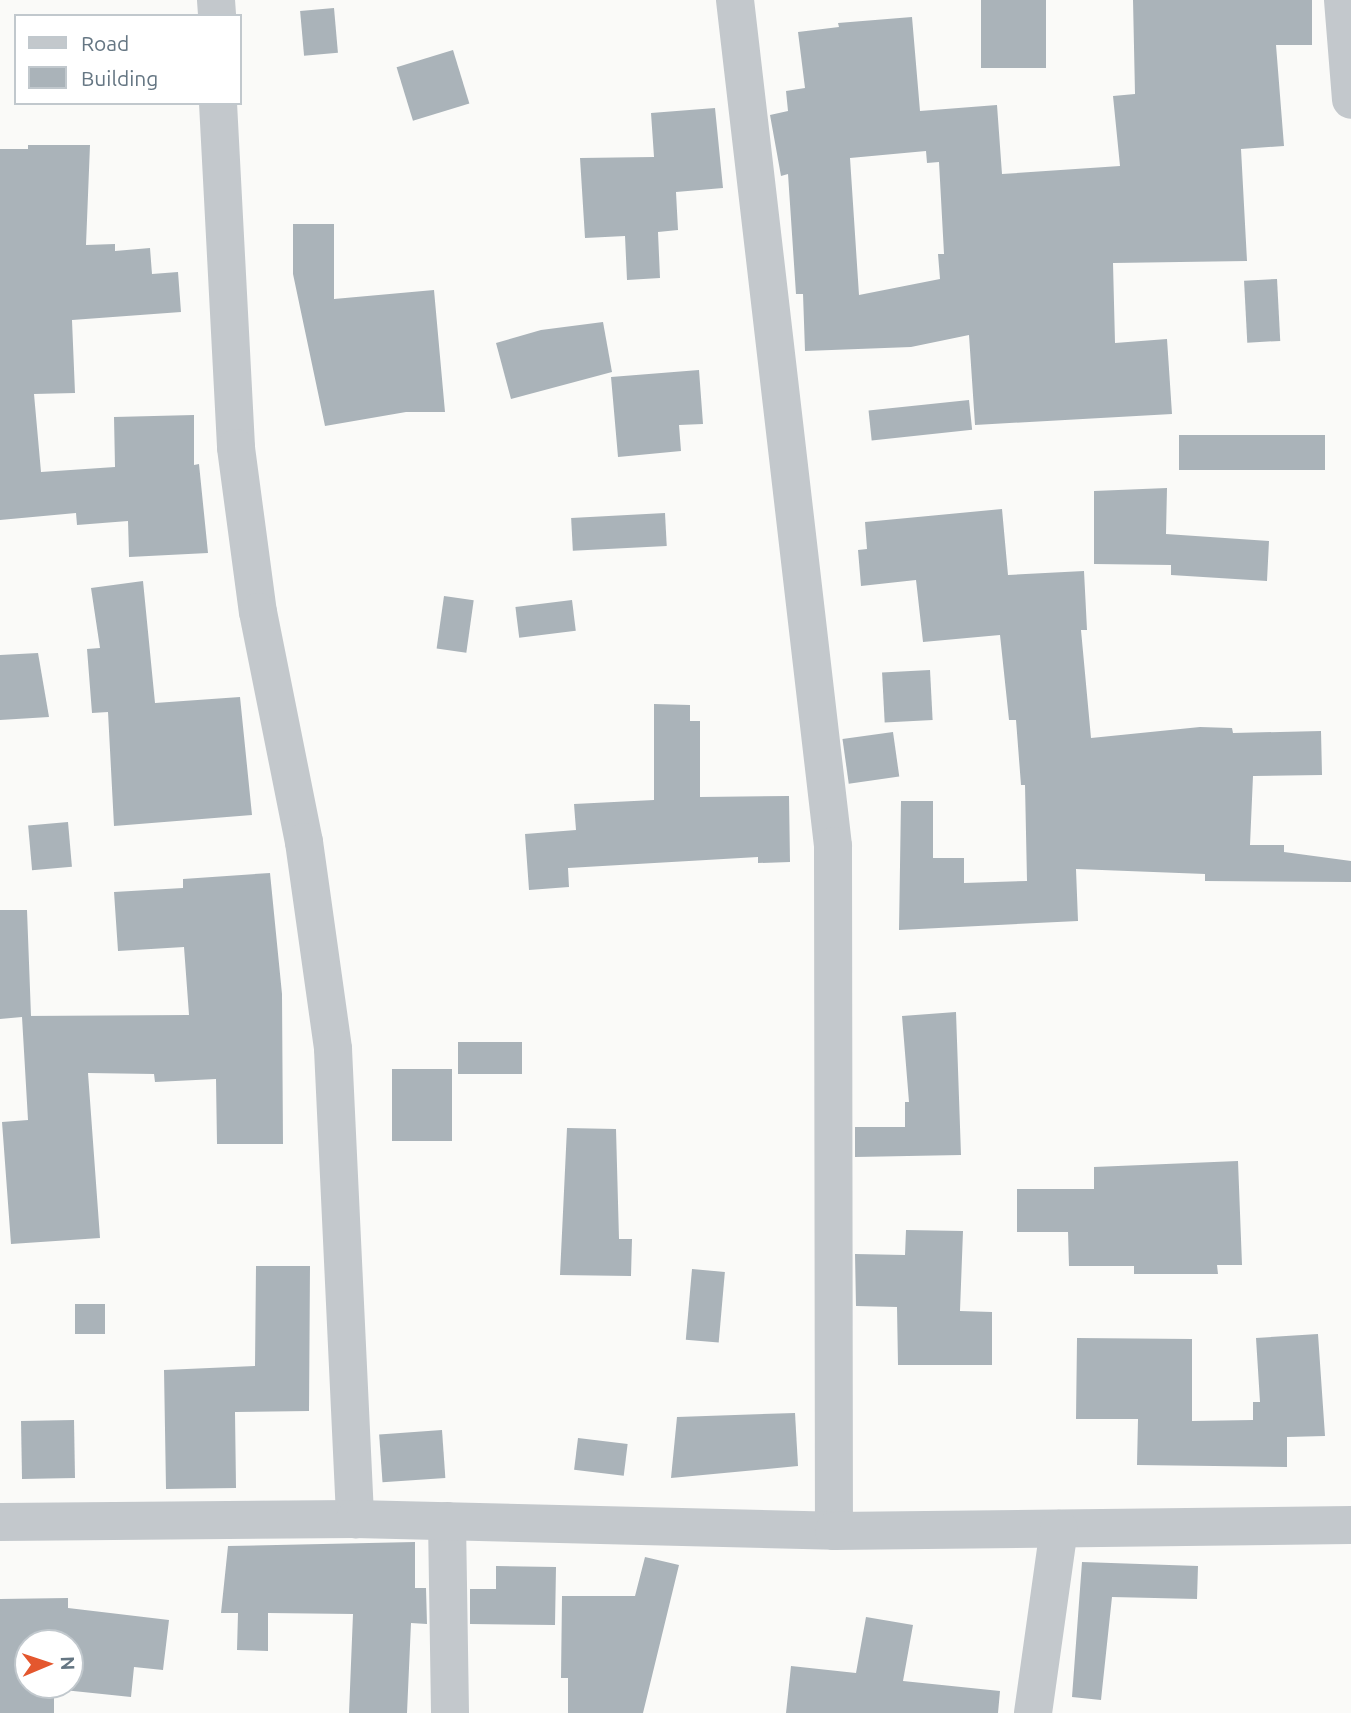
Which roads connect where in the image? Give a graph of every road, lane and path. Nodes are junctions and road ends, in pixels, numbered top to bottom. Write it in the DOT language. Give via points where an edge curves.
graph roads {
  1 [pos="735,0"];
  2 [pos="1343,0"];
  3 [pos="1351,100"];
  4 [pos="218,105"];
  5 [pos="355,1519"];
  6 [pos="447,1521"];
  7 [pos="0,1522"];
  8 [pos="1351,1525"];
  9 [pos="1059,1529"];
  10 [pos="834,1531"];
  11 [pos="450,1713"];
  12 [pos="1033,1713"];
  1 -- 10 [label="street" via="833,846"];
  2 -- 3 [label="street"];
  4 -- 5 [label="street" via="236,448 258,612 304,842 333,1049"];
  5 -- 6 [label="street"];
  5 -- 7 [label="street"];
  6 -- 10 [label="street"];
  6 -- 11 [label="street"];
  8 -- 9 [label="street"];
  9 -- 10 [label="street"];
  9 -- 12 [label="street"];
}
